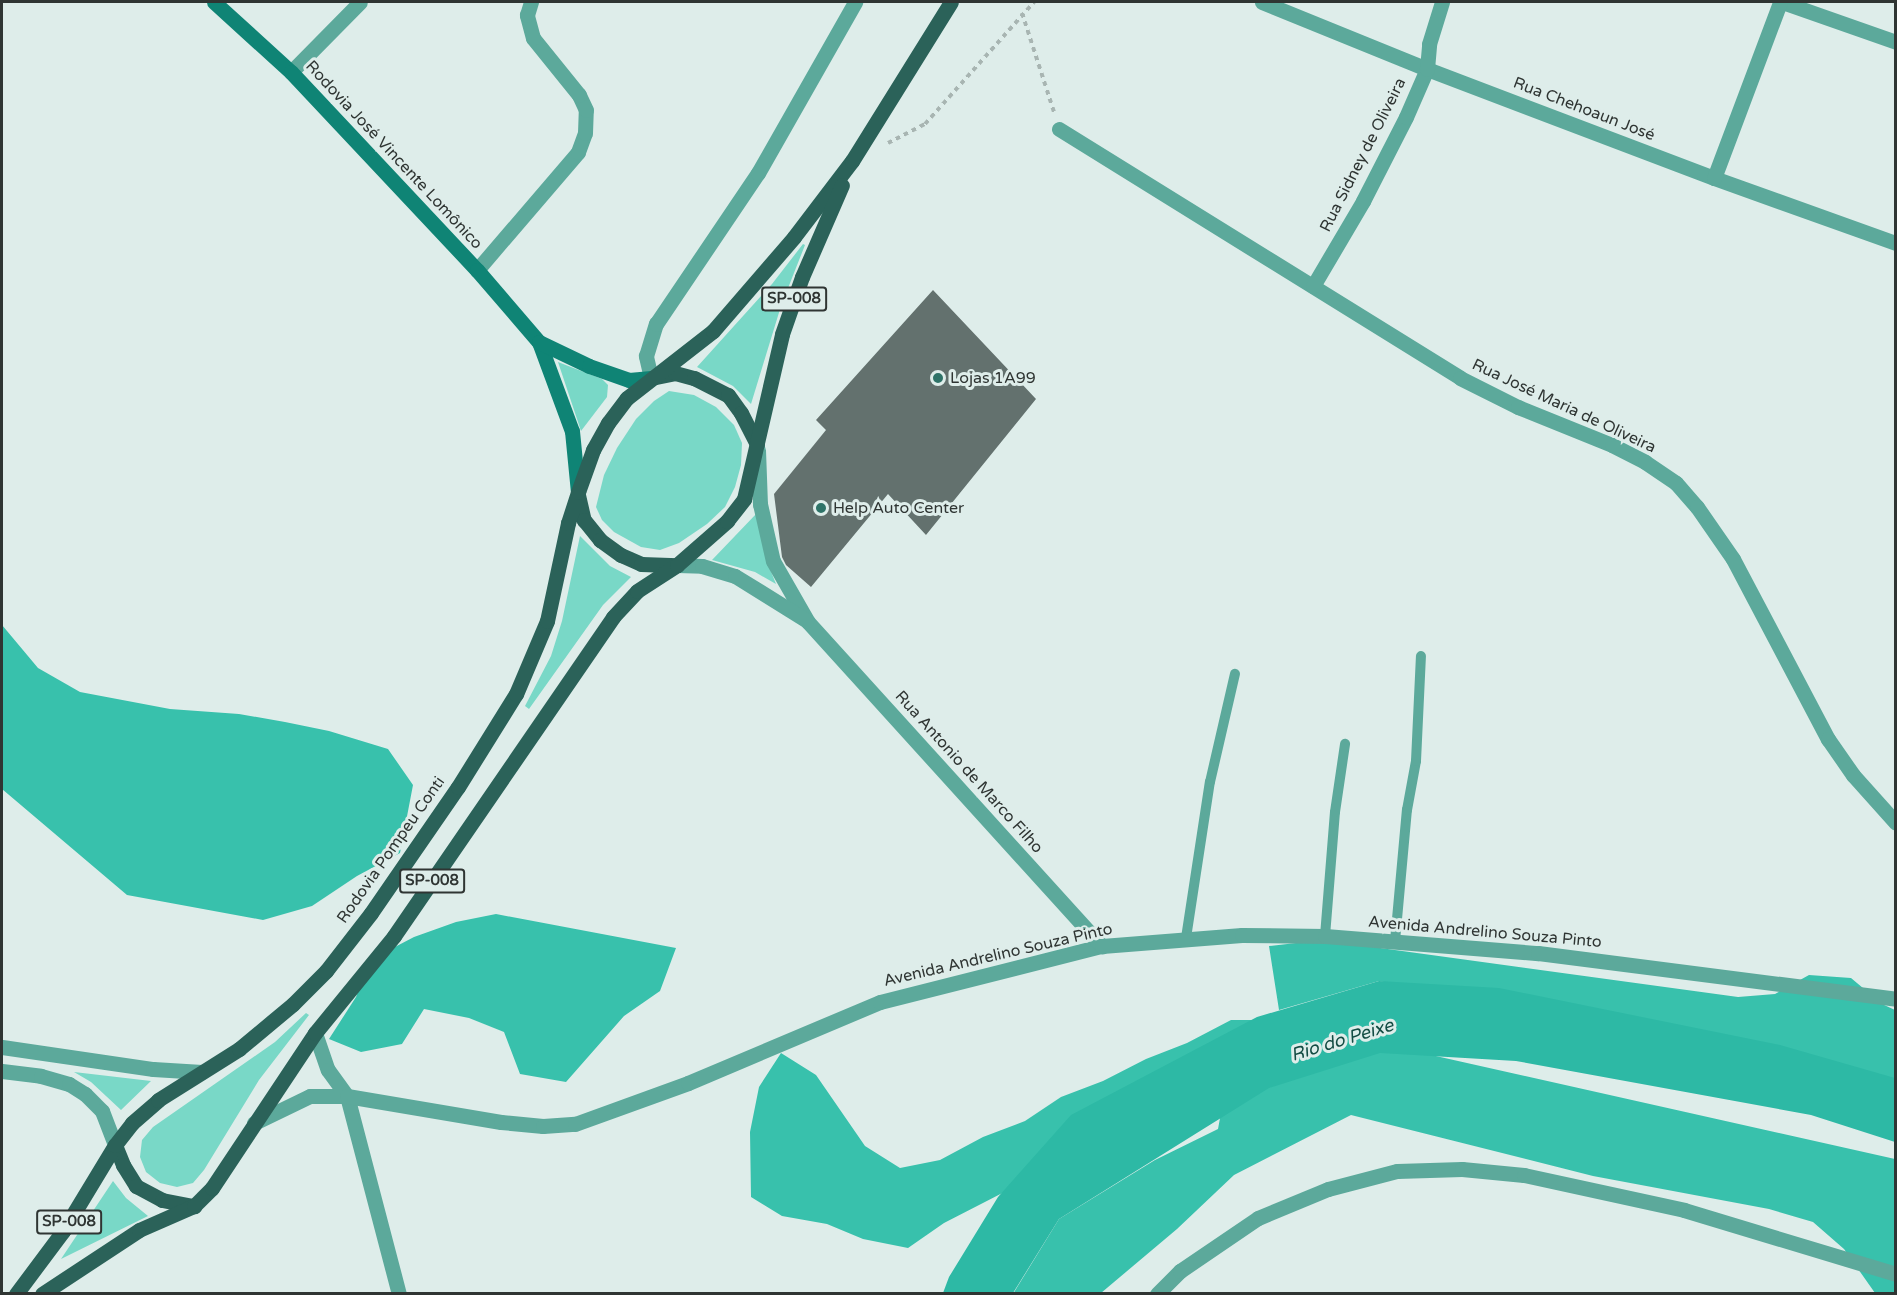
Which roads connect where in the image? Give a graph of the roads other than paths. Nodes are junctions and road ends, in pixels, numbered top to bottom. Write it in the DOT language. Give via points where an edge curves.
graph roads {
  1 [pos="214,2"];
  2 [pos="360,2"];
  3 [pos="531,2"];
  4 [pos="855,2"];
  5 [pos="951,2"];
  6 [pos="1262,2"];
  7 [pos="1442,2"];
  8 [pos="1781,2"];
  9 [pos="1896,42"];
  10 [pos="1427,69"];
  11 [pos="291,72"];
  12 [pos="1059,129"];
  13 [pos="852,160"];
  14 [pos="1714,178"];
  15 [pos="1896,243"];
  16 [pos="477,270"];
  17 [pos="1313,286"];
  18 [pos="539,342"];
  19 [pos="651,378"];
  20 [pos="757,444"];
  21 [pos="578,492"];
  22 [pos="677,565"];
  23 [pos="808,622"];
  24 [pos="1421,656"];
  25 [pos="1235,674"];
  26 [pos="1345,744"];
  27 [pos="1896,823"];
  28 [pos="1325,936"];
  29 [pos="1186,938"];
  30 [pos="1395,941"];
  31 [pos="1102,946"];
  32 [pos="1895,998"];
  33 [pos="315,1033"];
  34 [pos="2,1047"];
  35 [pos="2,1071"];
  36 [pos="202,1072"];
  37 [pos="347,1096"];
  38 [pos="254,1123"];
  39 [pos="115,1145"];
  40 [pos="194,1206"];
  41 [pos="1896,1274"];
  42 [pos="16,1293"];
  43 [pos="42,1293"];
  44 [pos="399,1293"];
  45 [pos="1157,1293"];
  1 -- 11 [label="main road, Rodovia José Vincente Lomônico"];
  2 -- 11 [label="street"];
  3 -- 16 [label="street" via="527,15 532,38 579,95 586,110 585,133 578,152"];
  4 -- 19 [label="street" via="758,172 656,324 646,356"];
  5 -- 13 [label="main road, SP-008"];
  6 -- 10 [label="street, Rua Chehoaun José"];
  7 -- 10 [label="street, Rua Sidney de Oliveira" via="1428,44"];
  8 -- 9 [label="street"];
  8 -- 14 [label="street"];
  10 -- 14 [label="street, Rua Chehoaun José"];
  10 -- 17 [label="street, Rua Sidney de Oliveira" via="1374,180"];
  11 -- 16 [label="main road, Rodovia José Vincente Lomônico"];
  12 -- 17 [label="street, Rua José Maria de Oliveira"];
  13 -- 19 [label="main road, SP-008" via="794,237 713,331"];
  13 -- 20 [label="main road, SP-008" via="782,334"];
  14 -- 15 [label="street, Rua Chehoaun José"];
  16 -- 18 [label="main road, Rodovia José Vincente Lomônico"];
  17 -- 27 [label="street, Rua José Maria de Oliveira" via="1460,378 1628,453 1676,483 1698,507 1733,559 1828,739 1853,775"];
  18 -- 19 [label="main road, Rodovia José Vincente Lomônico" via="581,363 629,380"];
  18 -- 21 [label="main road, Rodovia José Vincente Lomônico" via="572,431"];
  19 -- 20 [label="main road" via="675,373 728,395"];
  19 -- 21 [label="main road, SP-008" via="627,398 608,423"];
  20 -- 22 [label="main road, SP-008" via="744,499 727,521"];
  20 -- 23 [label="street, Rua Antonio de Marco Filho" via="760,504 773,561"];
  21 -- 22 [label="main road" via="584,520 600,540 641,564"];
  21 -- 36 [label="main road, Rodovia Pompeu Conti / SP-008" via="547,621 534,656 516,694 458,787 326,971 239,1049"];
  22 -- 23 [label="street, Rua Antonio de Marco Filho" via="702,566 735,576"];
  22 -- 33 [label="main road, SP-008" via="637,591 613,617 394,936"];
  23 -- 31 [label="street, Rua Antonio de Marco Filho"];
  24 -- 30 [label="lane" via="1416,761 1407,810"];
  25 -- 29 [label="lane" via="1209,782"];
  26 -- 28 [label="lane"];
  28 -- 29 [label="street, Avenida Andrelino Souza Pinto"];
  28 -- 30 [label="street, Avenida Andrelino Souza Pinto"];
  29 -- 31 [label="street, Avenida Andrelino Souza Pinto"];
  30 -- 32 [label="street, Avenida Andrelino Souza Pinto" via="1538,953"];
  31 -- 37 [label="street, Avenida Andrelino Souza Pinto" via="880,1002 688,1083 575,1124 501,1122"];
  33 -- 37 [label="street" via="328,1070"];
  33 -- 38 [label="main road, SP-008"];
  34 -- 36 [label="street" via="153,1070"];
  35 -- 39 [label="street" via="41,1076 69,1084 85,1094 102,1111"];
  36 -- 39 [label="main road, Rodovia Pompeu Conti / SP-008" via="158,1100"];
  37 -- 38 [label="street, Avenida Andrelino Souza Pinto" via="310,1096"];
  37 -- 44 [label="street"];
  38 -- 40 [label="main road, SP-008" via="227,1167"];
  39 -- 40 [label="main road" via="136,1186 162,1200"];
  39 -- 42 [label="main road, SP-008" via="63,1231"];
  40 -- 43 [label="main road, SP-008" via="139,1230"];
  41 -- 45 [label="street" via="1684,1210 1524,1175 1462,1169 1397,1171 1328,1189 1258,1218 1180,1271"];
}
